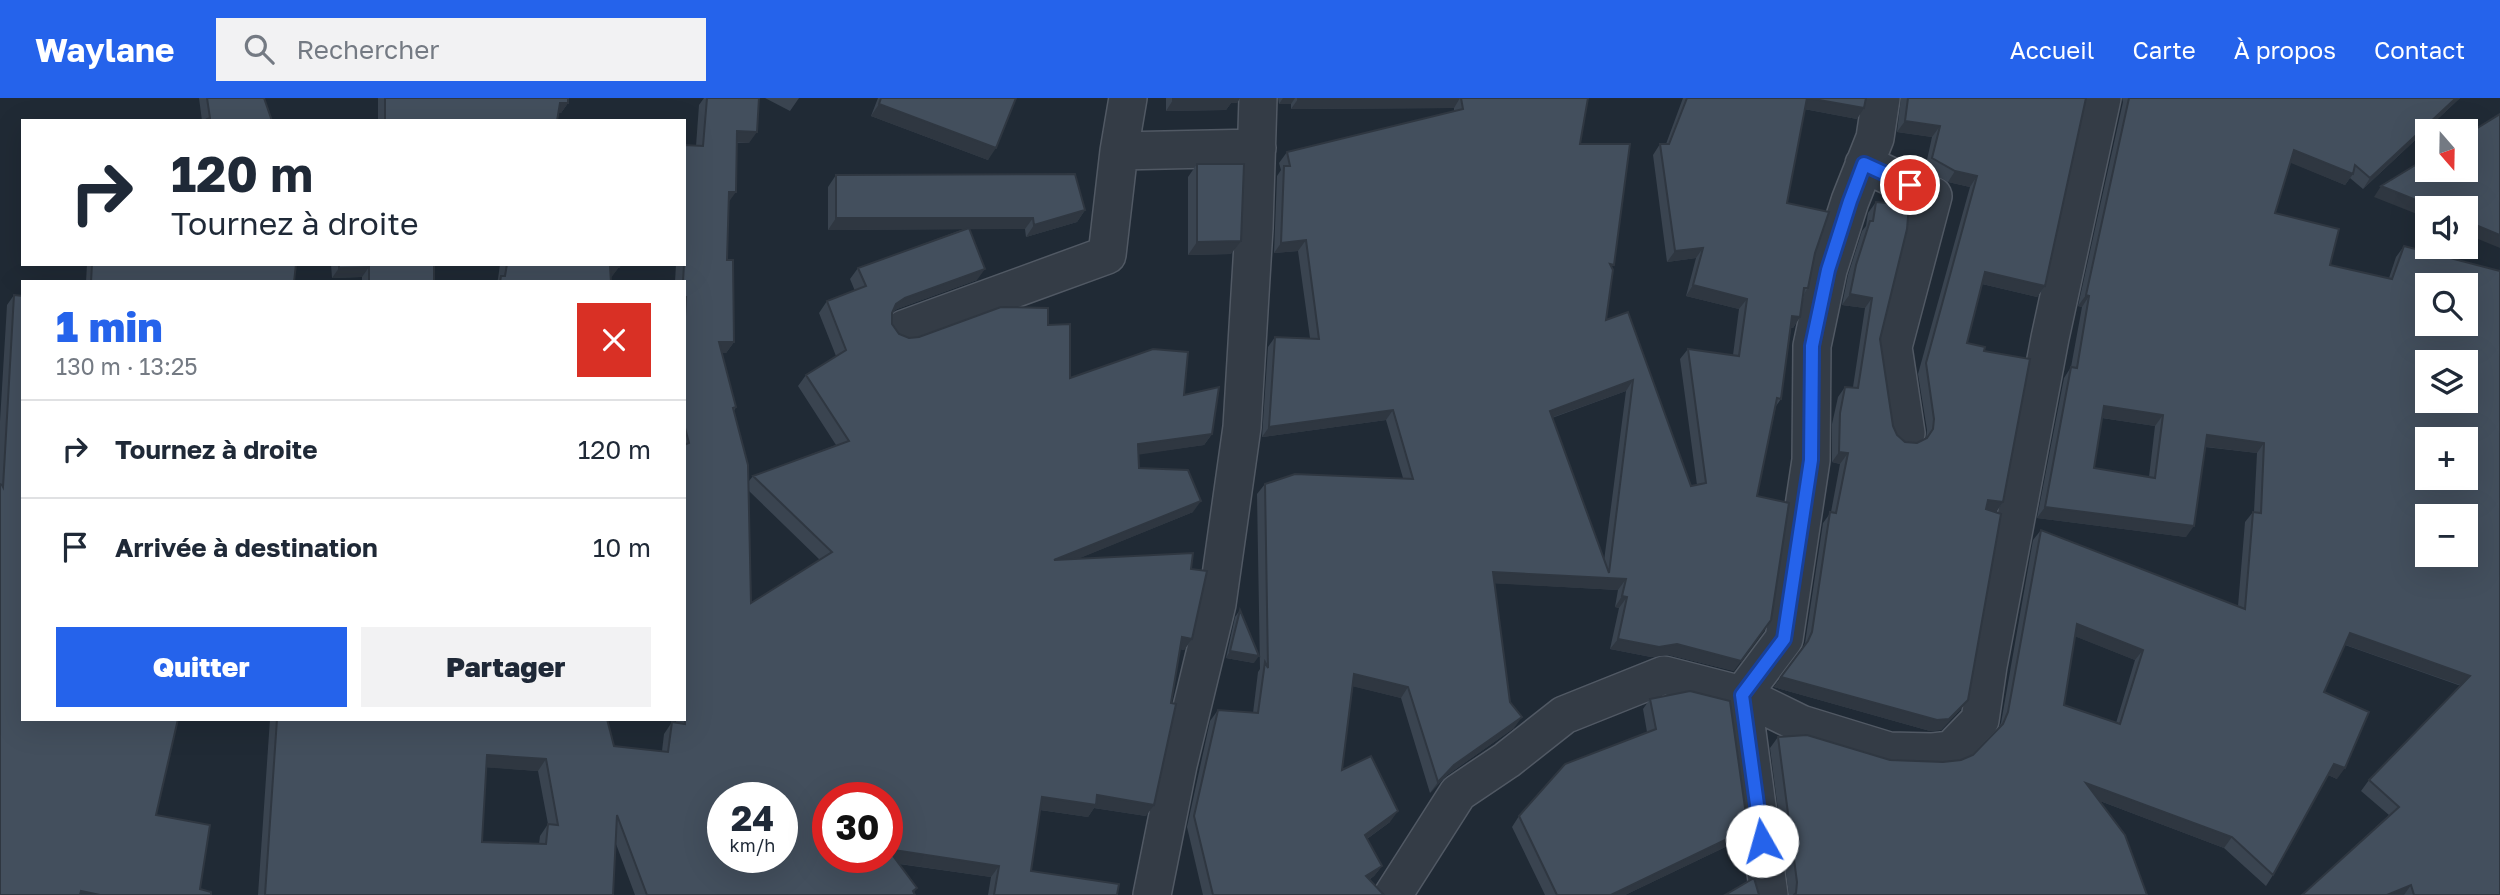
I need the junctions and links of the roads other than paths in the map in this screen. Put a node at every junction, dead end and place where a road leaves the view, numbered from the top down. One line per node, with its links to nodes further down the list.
1 (1128, 98): 6 (street)
2 (1258, 98): 5 (street)
3 (1881, 98): 7 (street)
4 (2102, 98): 10 (street)
5 (1256, 148): 6 (street); 11 (street)
6 (1119, 151): 8 (street)
7 (1864, 164): 9 (street); 10 (street)
8 (904, 329)
9 (1906, 433)
10 (1742, 695): 12 (street); 13 (street)
11 (1153, 895)
12 (1393, 895)
13 (1769, 895)

